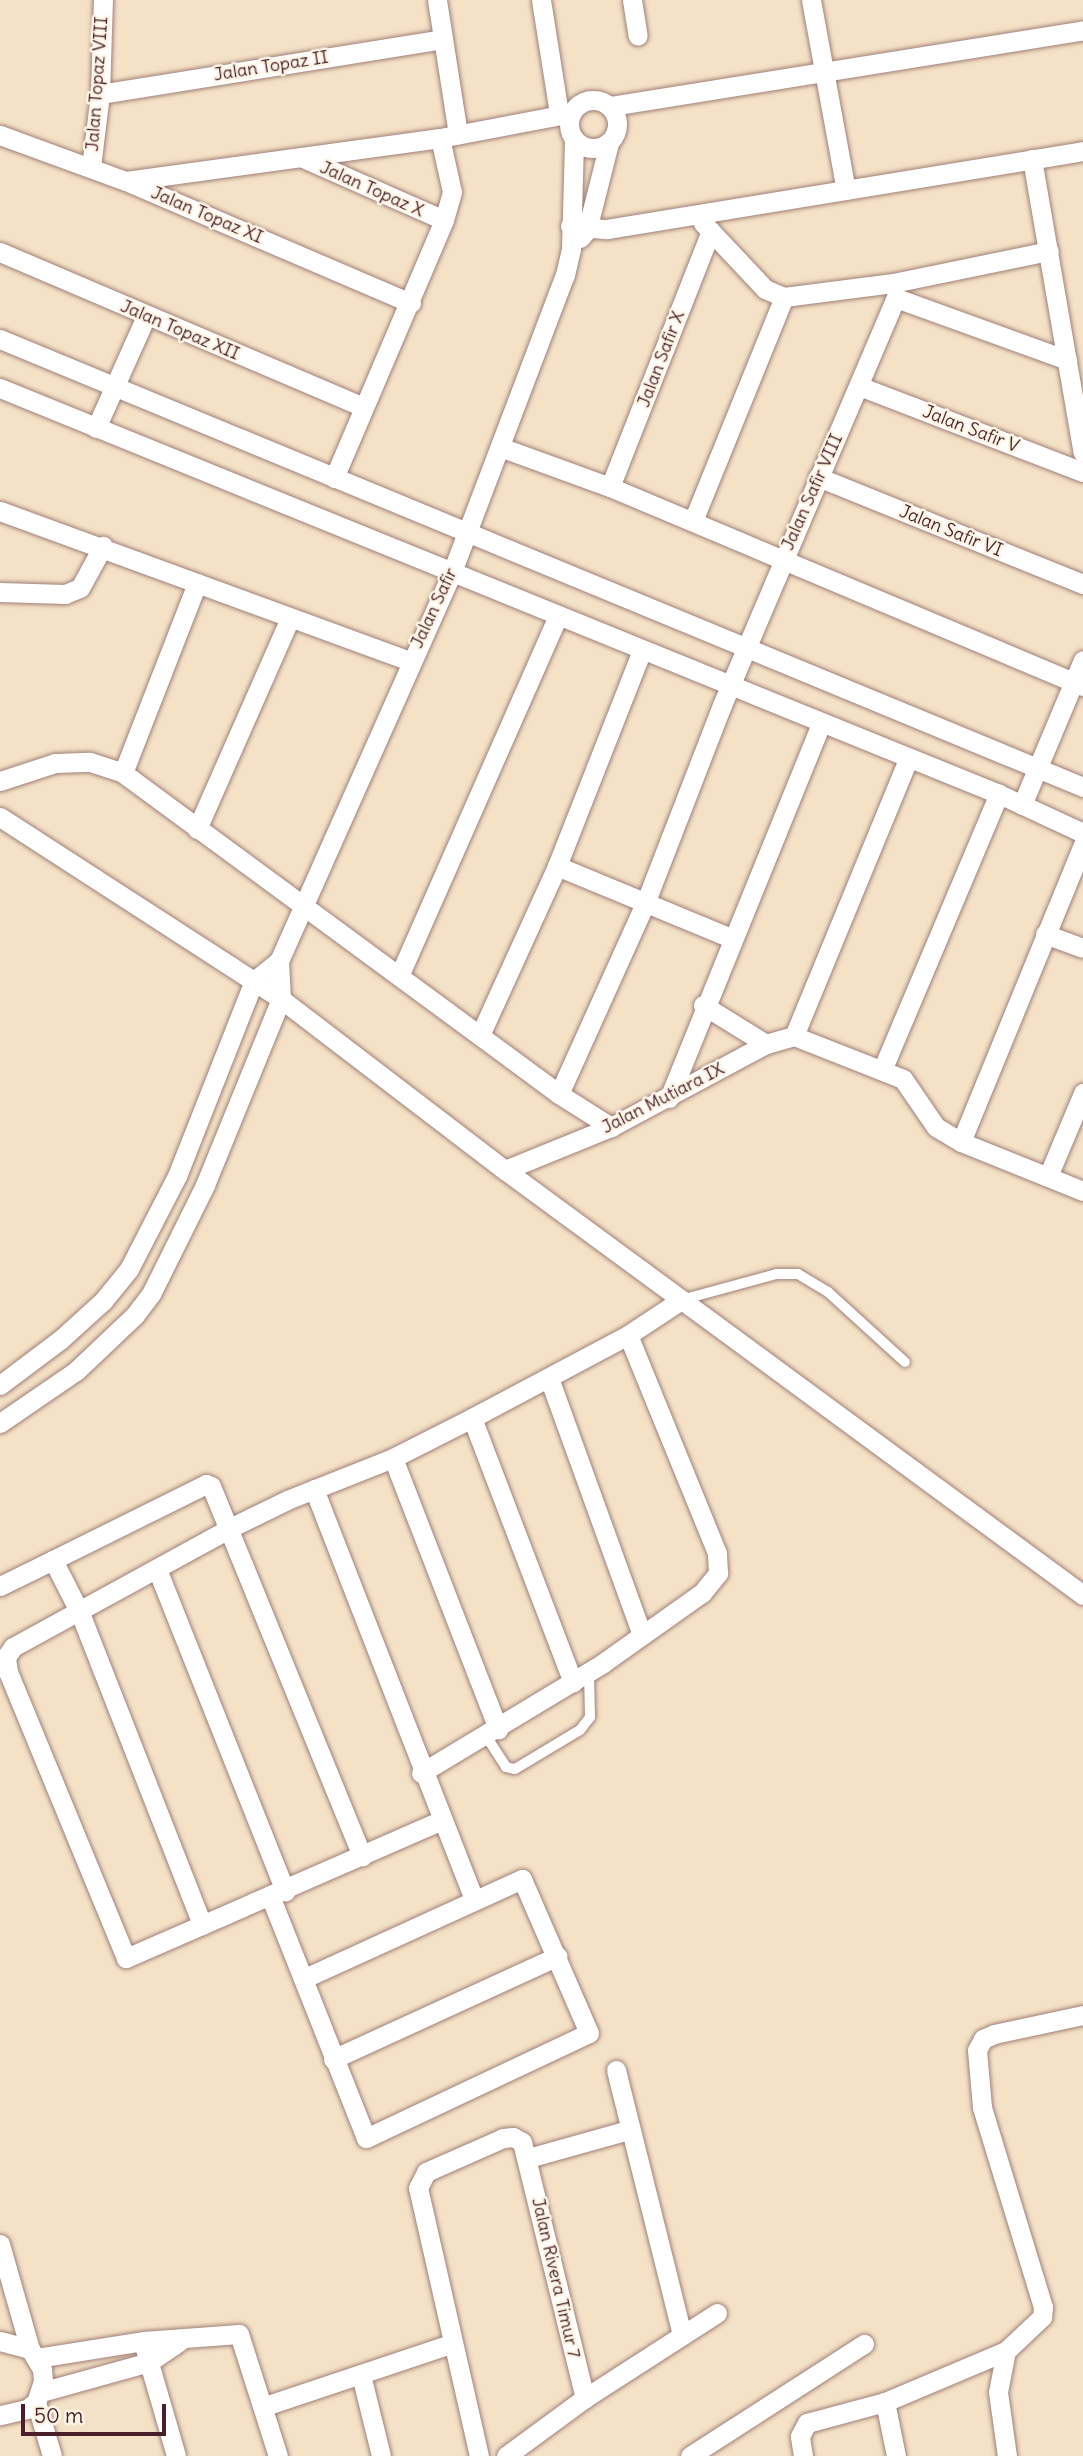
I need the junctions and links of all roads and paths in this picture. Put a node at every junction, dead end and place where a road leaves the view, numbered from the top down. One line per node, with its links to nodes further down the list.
1 (103, 0): 10 (street, Jalan Topaz VIII)
2 (437, 0): 8 (street)
3 (541, 0): 12 (street)
4 (632, 0): 7 (street)
5 (811, 0): 9 (street)
6 (1083, 30): 9 (street)
7 (638, 36)
8 (443, 39): 10 (street, Jalan Topaz II); 14 (street)
9 (825, 74): 11 (street); 22 (street)
10 (100, 94): 20 (street, Jalan Topaz VIII)
11 (611, 106): 12 (street); 16 (street)
12 (565, 113): 14 (street); 15 (street)
13 (0, 135): 20 (street, Jalan Topaz XI)
14 (449, 136): 18 (street); 24 (street)
15 (574, 139): 16 (street); 25 (street, Jalan Safir)
16 (609, 143): 25 (street, Jalan Safir)
17 (1083, 151): 19 (street)
18 (299, 157): 21 (street); 24 (street, Jalan Topaz X)
19 (1032, 159): 22 (street); 27 (street)
20 (91, 167): 21 (street, Jalan Topaz XI)
21 (126, 181): 31 (street, Jalan Topaz XI)
22 (846, 190): 23 (street)
23 (696, 215): 25 (street); 26 (street)
24 (444, 220): 31 (street)
25 (578, 228): 40 (street, Jalan Safir)
26 (711, 231): 30 (street); 45 (street, Jalan Safir X)
27 (1049, 251): 29 (street); 34 (street)
28 (0, 252): 32 (street, Jalan Topaz XII)
29 (895, 290): 30 (street); 34 (street); 36 (street, Jalan Safir VIII)
30 (784, 297): 47 (street)
31 (411, 303): 38 (street)
32 (146, 316): 35 (street); 38 (street, Jalan Topaz XII)
33 (0, 339): 35 (street)
34 (1067, 360): 41 (street)
35 (116, 384): 39 (street); 44 (street)
36 (859, 386): 42 (street, Jalan Safir V); 43 (street, Jalan Safir VIII)
37 (0, 388): 39 (street)
38 (361, 406): 44 (street)
39 (96, 428): 51 (street)
40 (500, 447): 45 (street); 48 (street, Jalan Safir)
41 (1083, 453)
42 (1083, 472)
43 (818, 477): 50 (street, Jalan Safir VIII); 53 (street, Jalan Safir VI)
44 (334, 478): 48 (street)
45 (610, 487): 47 (street)
46 (0, 511): 49 (street)
47 (694, 521): 50 (street)
48 (466, 530): 51 (street, Jalan Safir); 57 (street)
49 (103, 546): 52 (street); 54 (street)
50 (783, 558): 57 (street, Jalan Safir VIII); 61 (street)
51 (452, 572): 55 (street); 60 (street, Jalan Safir)
52 (197, 583): 56 (street); 66 (street)
53 (1083, 584)
54 (0, 592)
55 (558, 615): 58 (street); 82 (street)
56 (289, 620): 60 (street); 72 (street)
57 (747, 647): 62 (street, Jalan Safir VIII); 65 (street)
58 (642, 650): 62 (street); 75 (street)
59 (1083, 660): 61 (street)
60 (409, 662): 77 (street, Jalan Safir)
61 (1079, 685): 65 (street)
62 (730, 688): 63 (street); 76 (street, Jalan Safir VIII)
63 (821, 723): 64 (street); 79 (street)
64 (908, 759): 69 (street); 87 (street)
65 (1038, 768): 68 (street); 70 (street)
66 (123, 773): 67 (street); 72 (street)
67 (0, 781)
68 (1083, 787)
69 (999, 794): 70 (street); 89 (street)
70 (1022, 806): 73 (street)
71 (0, 817): 83 (street)
72 (197, 829): 77 (street)
73 (1083, 833)
74 (1083, 844): 78 (street)
75 (557, 866): 76 (street); 86 (street)
76 (646, 901): 79 (street); 91 (street, Jalan Safir VIII)
77 (302, 905): 81 (street, Jalan Safir); 82 (street)
78 (1045, 934): 80 (street); 94 (street)
79 (732, 938): 85 (street)
80 (1083, 948)
81 (279, 961): 83 (street); 84 (street)
82 (400, 974): 86 (street)
83 (254, 981): 84 (street); 102 (street)
84 (281, 999): 95 (street); 104 (street)
85 (703, 1005): 88 (street); 92 (street)
86 (481, 1033): 91 (street)
87 (794, 1036): 88 (street, Jalan Mutiara IX); 89 (street)
88 (766, 1044): 92 (street, Jalan Mutiara IX)
89 (883, 1068): 94 (street)
90 (1083, 1093): 96 (street)
91 (559, 1094): 93 (street)
92 (669, 1098): 93 (street, Jalan Mutiara IX)
93 (611, 1126): 95 (street, Jalan Mutiara IX)
94 (961, 1142): 96 (street)
95 (505, 1170): 98 (street)
96 (1049, 1174): 97 (street)
97 (1083, 1191)
98 (681, 1300): 99 (street); 100 (lane); 111 (street)
99 (628, 1335): 101 (street); 113 (street)
100 (905, 1362)
101 (549, 1378): 103 (street); 113 (street)
102 (0, 1385)
103 (472, 1418): 105 (street); 114 (street)
104 (0, 1423)
105 (393, 1458): 106 (street); 115 (street)
106 (314, 1489): 107 (street); 116 (street)
107 (232, 1527): 108 (street); 109 (street); 118 (street)
108 (53, 1559): 110 (street); 112 (street)
109 (157, 1569): 112 (street); 119 (street)
110 (0, 1586)
111 (1083, 1595)
112 (80, 1613): 121 (street); 121 (street)
113 (642, 1635): 114 (street)
114 (581, 1677): 115 (street); 115 (lane)
115 (492, 1733): 116 (street)
116 (421, 1773): 117 (street)
117 (442, 1820): 118 (street); 120 (street)
118 (362, 1856): 119 (street)
119 (278, 1894): 121 (street); 123 (street)
120 (474, 1900): 122 (street); 123 (street)
121 (202, 1925)
122 (558, 1956): 125 (street); 125 (street)
123 (304, 1978): 125 (street)
124 (1083, 2015): 137 (street)
125 (333, 2059)
126 (616, 2070): 127 (street)
127 (628, 2130): 128 (street); 131 (street)
128 (528, 2158): 135 (street); 142 (street, Jalan Rivera Timur 7)
129 (0, 2244): 138 (street)
130 (717, 2313): 131 (street)
131 (682, 2334): 142 (street)
132 (0, 2341): 138 (street)
133 (143, 2341): 134 (street); 138 (street); 139 (street)
134 (179, 2342): 139 (street); 144 (street)
135 (453, 2343): 140 (street); 150 (street)
136 (864, 2344): 152 (street)
137 (1006, 2351): 143 (street); 155 (street)
138 (34, 2354): 141 (street)
139 (149, 2362): 141 (street); 147 (street)
140 (361, 2375): 144 (street); 149 (street)
141 (38, 2397): 145 (street); 146 (street)
142 (585, 2398): 151 (street)
143 (885, 2402): 153 (street); 154 (street)
144 (265, 2406): 148 (street)
145 (0, 2415)
146 (52, 2456)
147 (176, 2456)
148 (278, 2456)
149 (381, 2456)
150 (479, 2456)
151 (506, 2456)
152 (690, 2456)
153 (803, 2456)
154 (896, 2456)
155 (1007, 2456)

